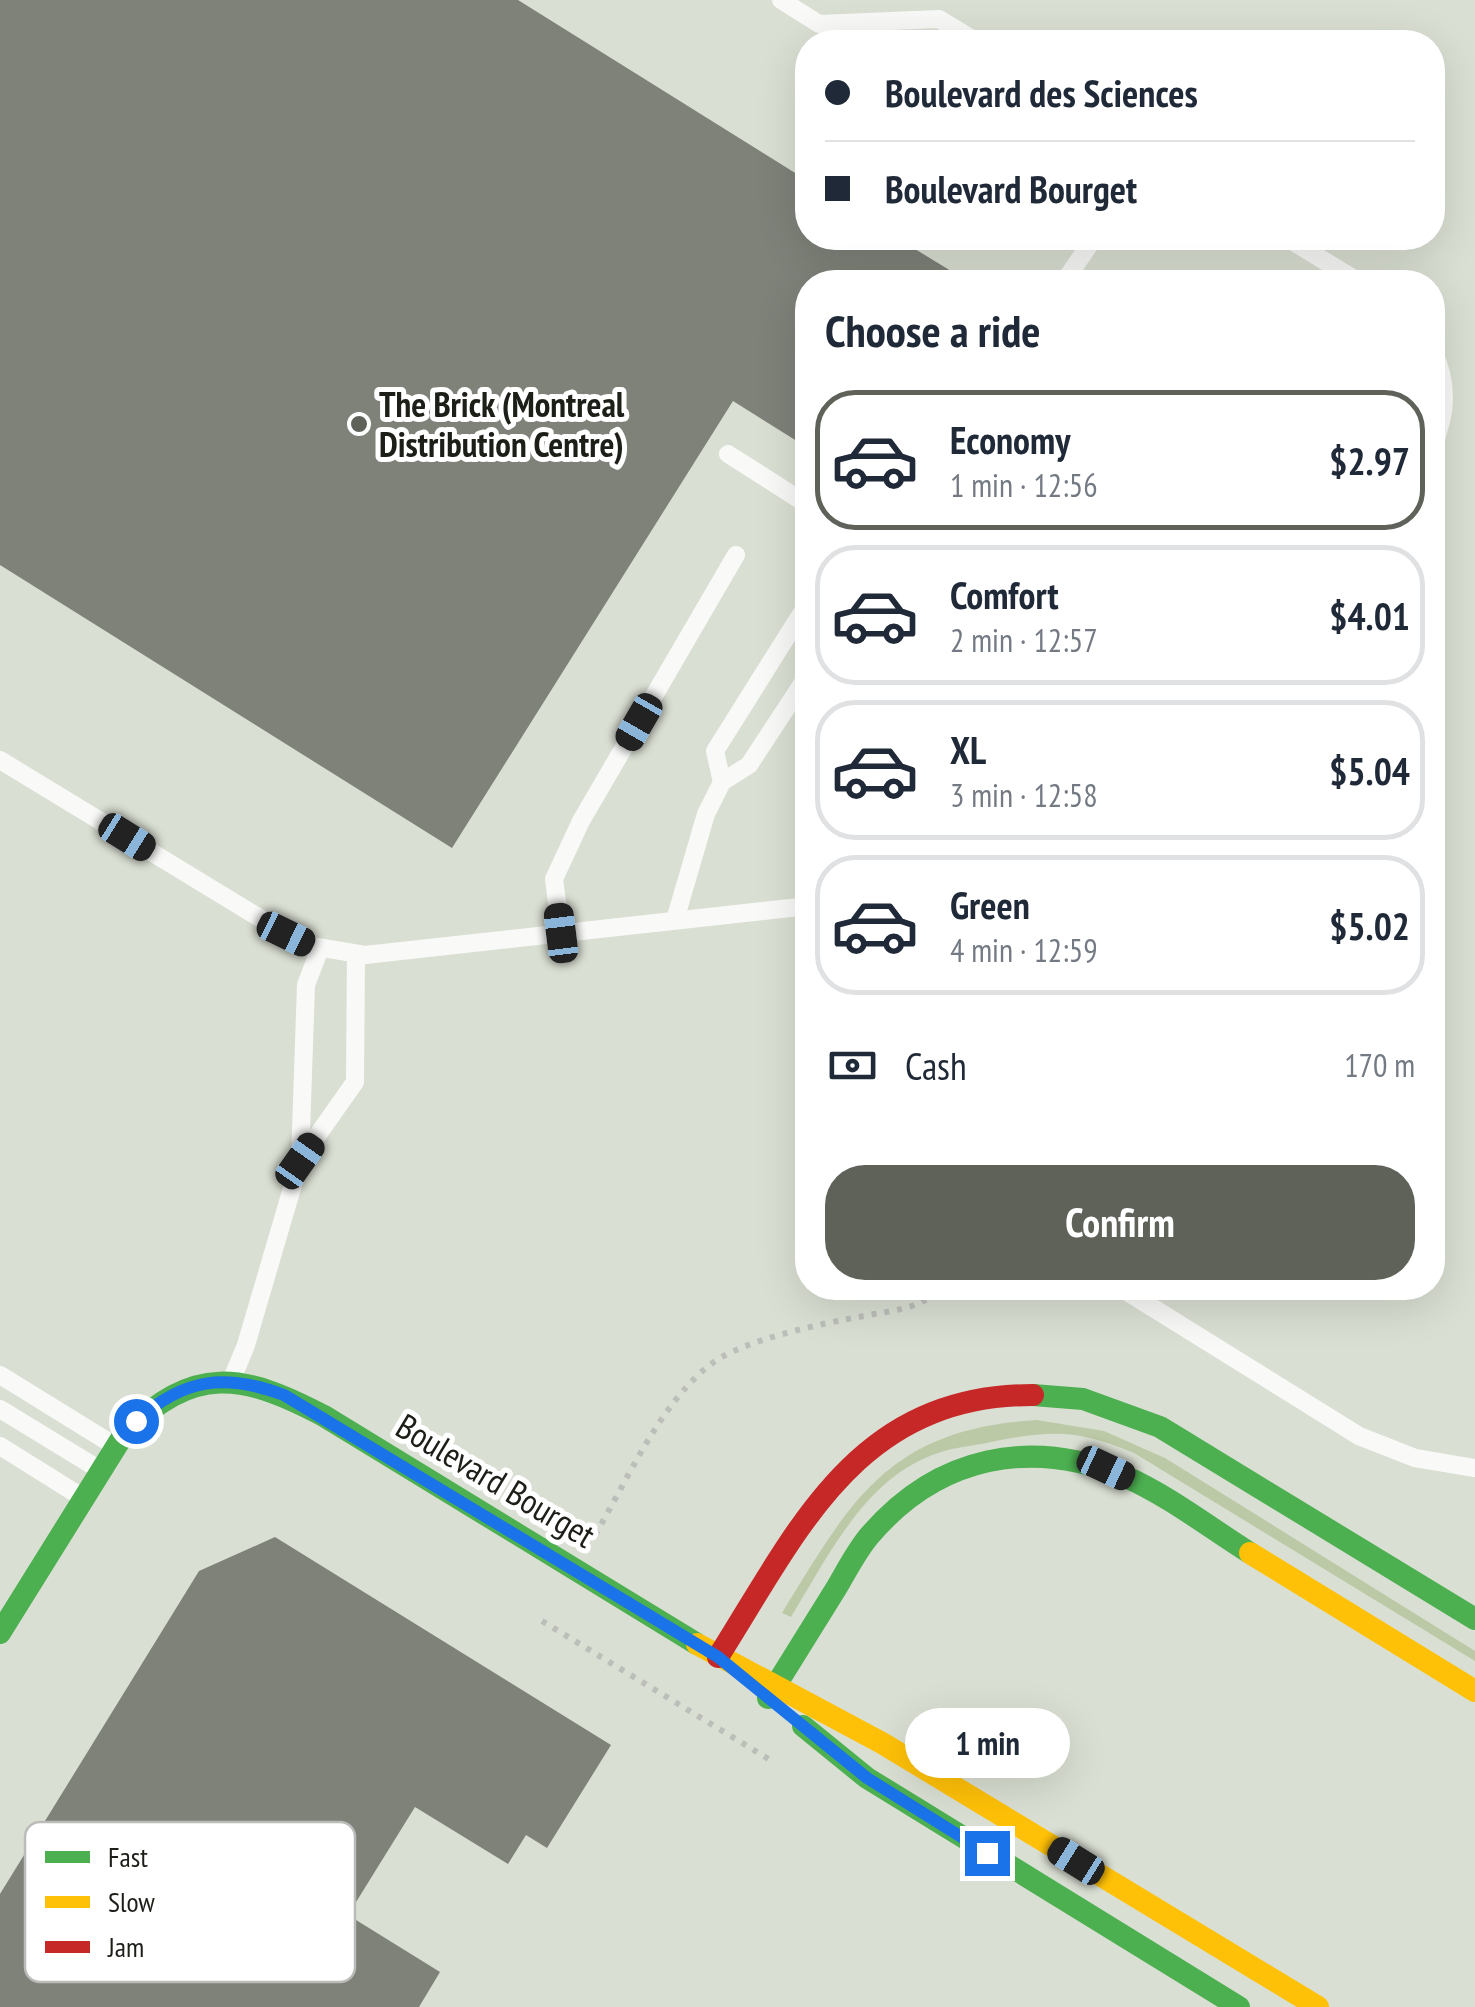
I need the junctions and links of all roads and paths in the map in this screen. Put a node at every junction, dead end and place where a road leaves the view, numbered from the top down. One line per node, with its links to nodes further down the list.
1 (781, 0): 2 (lane)
2 (958, 30)
3 (1307, 250): 4 (lane)
4 (1339, 270)
5 (728, 454): 6 (lane)
6 (795, 498)
7 (736, 555): 14 (lane)
8 (795, 623): 11 (lane)
9 (795, 695): 11 (lane)
10 (0, 760): 15 (lane)
11 (722, 782): 13 (lane)
12 (795, 907): 13 (lane)
13 (675, 920): 14 (lane)
14 (561, 933): 16 (lane)
15 (320, 948): 16 (lane); 17 (lane)
16 (356, 954): 17 (lane)
17 (300, 1161): 21 (lane)
18 (929, 1300): 28 (path)
19 (1140, 1300): 25 (lane)
20 (0, 1375): 24 (lane)
21 (231, 1380): 24 (street); 28 (street, Boulevard Bourget)
22 (0, 1409): 26 (lane)
23 (0, 1446): 27 (lane)
24 (116, 1447): 26 (street)
25 (1475, 1468)
26 (100, 1470): 27 (street)
27 (83, 1498): 30 (street)
28 (574, 1569): 31 (street, Boulevard Bourget)
29 (1475, 1619): 31 (street)
30 (0, 1633)
31 (718, 1657): 32 (street, Boulevard Bourget)
32 (772, 1692): 33 (street); 34 (street, Boulevard Bourget); 35 (street, Boulevard Bourget)
33 (1475, 1692)
34 (1238, 2007)
35 (1318, 2007)

